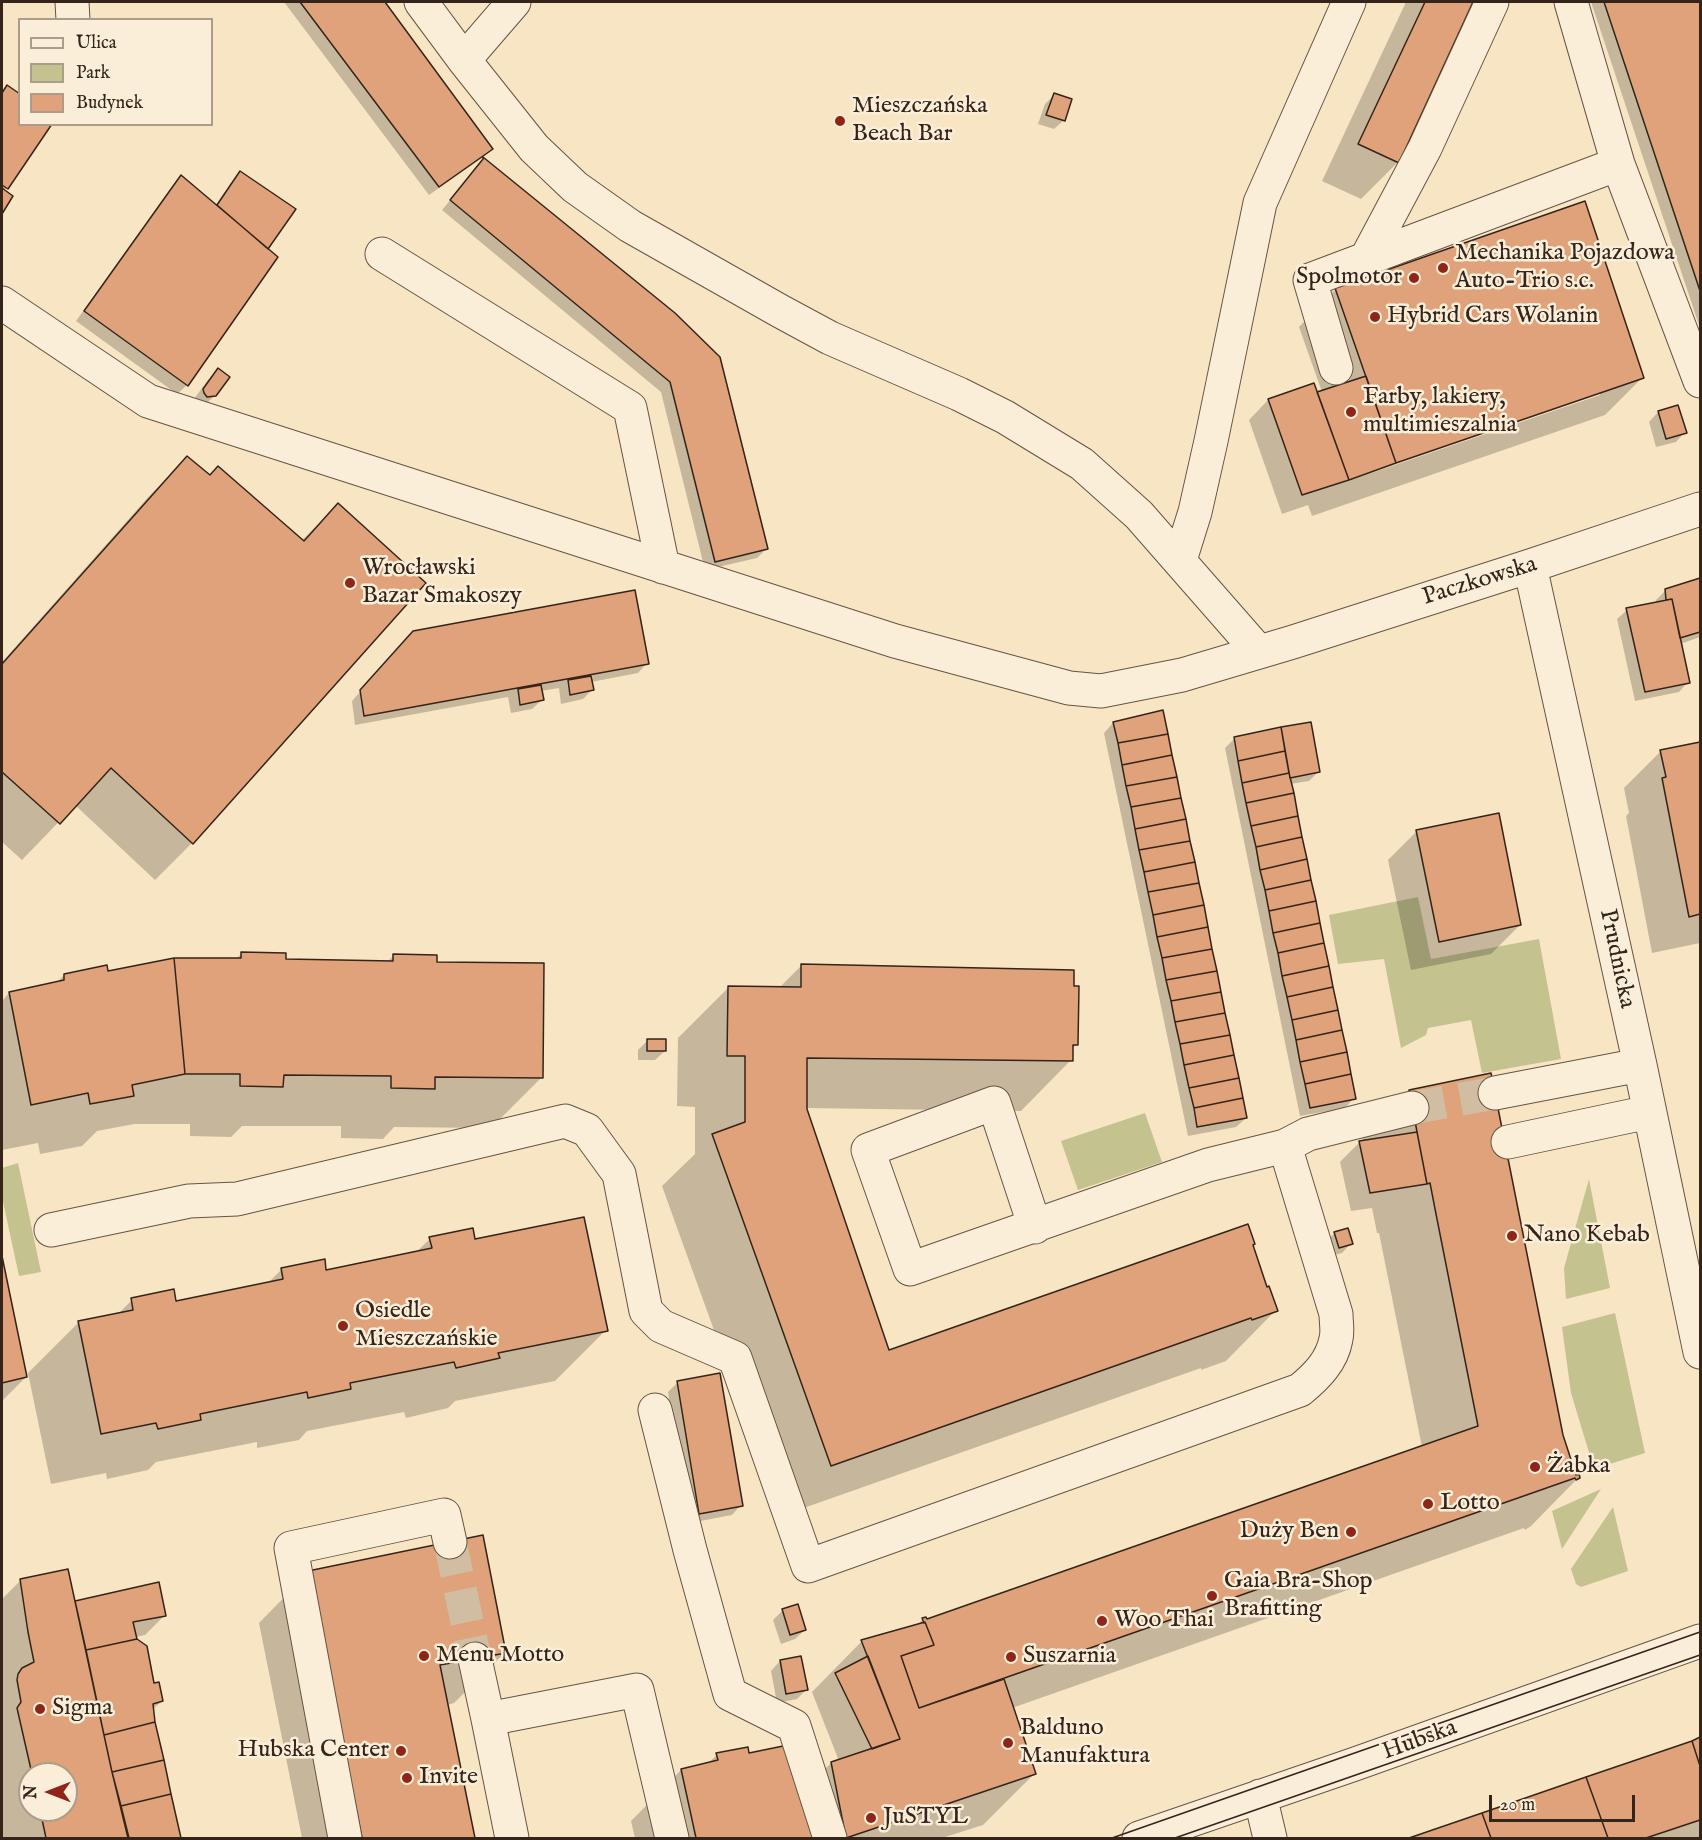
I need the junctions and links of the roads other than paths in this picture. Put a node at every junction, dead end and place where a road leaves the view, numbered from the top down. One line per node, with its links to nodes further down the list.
1 (72, 2): 7 (street)
2 (421, 2): 8 (street)
3 (514, 2): 8 (street)
4 (1349, 2): 16 (street)
5 (1492, 2): 11 (street)
6 (1571, 2): 9 (street)
7 (73, 18)
8 (464, 60): 16 (street)
9 (1618, 164): 11 (street); 14 (street)
10 (382, 254): 18 (street)
11 (1366, 259): 13 (street)
12 (2, 303): 18 (street, Paczkowska)
13 (1336, 368)
14 (1701, 381)
15 (1701, 509): 17 (street, Paczkowska)
16 (1180, 560): 19 (street)
17 (1530, 566): 19 (street, Paczkowska); 20 (street, Prudnicka)
18 (663, 567): 19 (street, Paczkowska)
19 (1259, 652)
20 (1640, 1065): 21 (street); 23 (street, Prudnicka)
21 (1495, 1093)
22 (1412, 1108): 25 (street)
23 (1649, 1112): 24 (street); 28 (street, Prudnicka)
24 (1508, 1142)
25 (1285, 1146): 26 (street); 27 (street)
26 (1035, 1227): 26 (street)
27 (51, 1230)
28 (1701, 1352)
29 (655, 1410): 38 (street)
30 (450, 1542): 35 (street)
31 (1701, 1641): 34 (street, Hubska)
32 (476, 1659): 33 (street)
33 (488, 1719): 36 (street); 37 (street)
34 (1260, 1796): 39 (street, Hubska); 40 (street)
35 (345, 1839)
36 (512, 1839)
37 (672, 1839)
38 (830, 1839)
39 (1139, 1839)
40 (1270, 1839)

